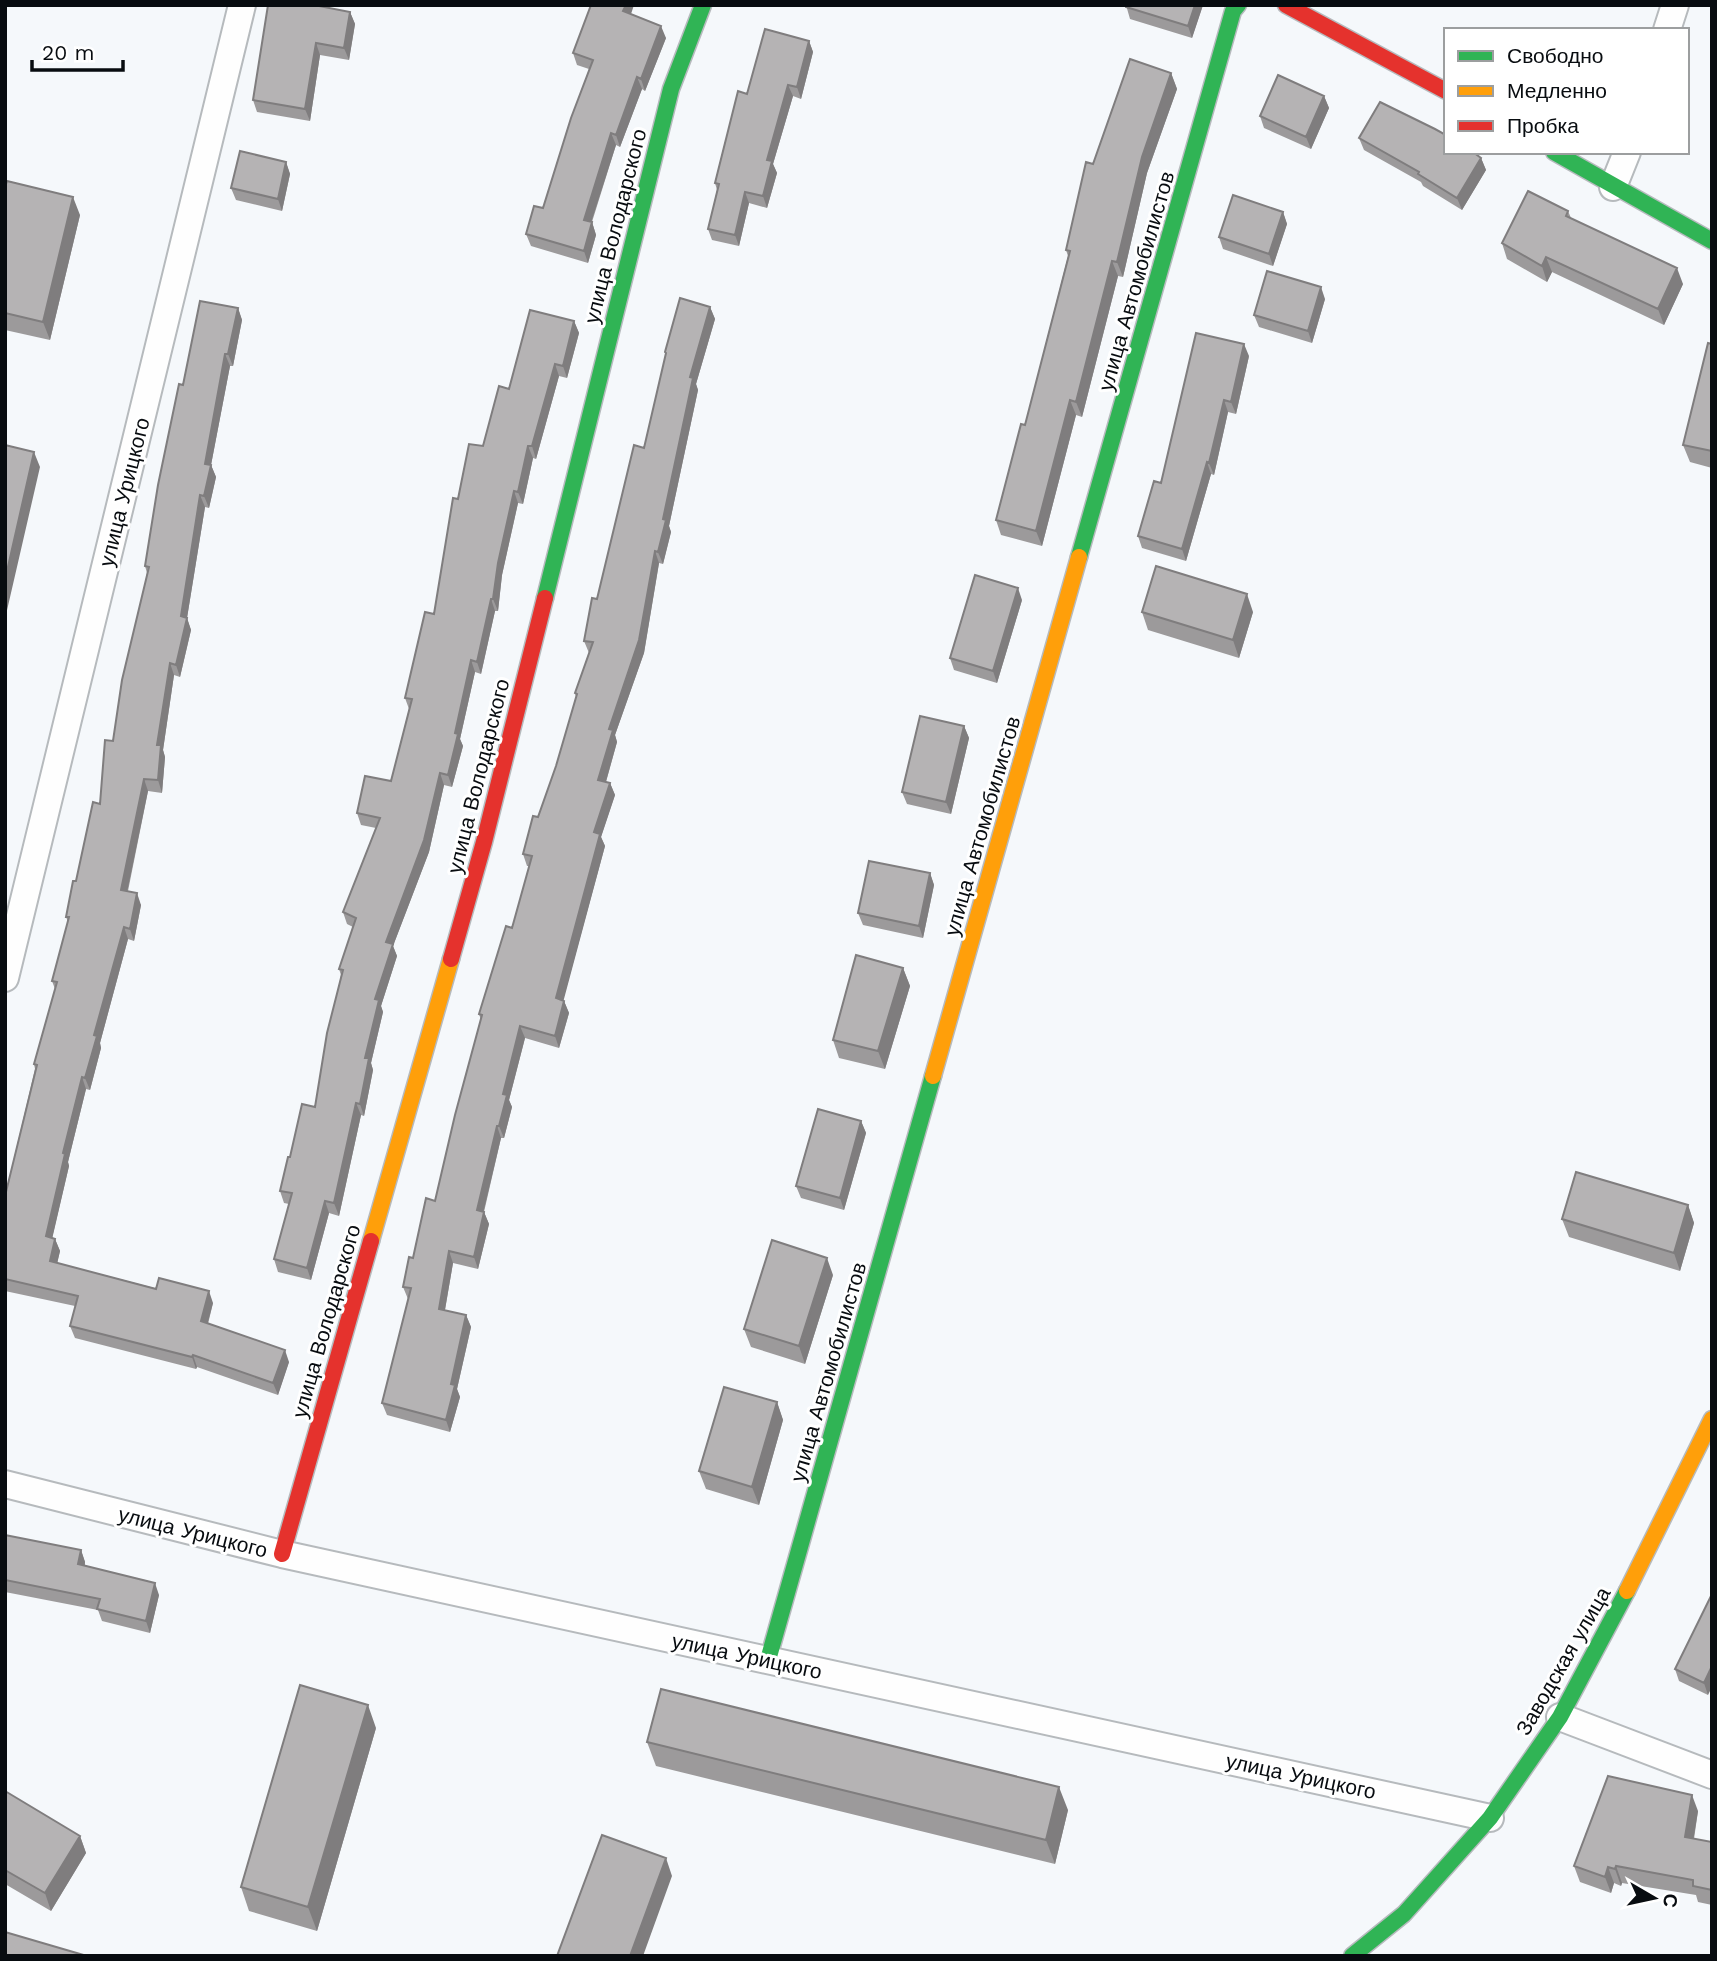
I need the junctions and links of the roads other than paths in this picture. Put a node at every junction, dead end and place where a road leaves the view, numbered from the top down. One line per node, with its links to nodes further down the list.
1 (242, 5): 12 (street, улица Урицкого)
2 (704, 5): 15 (street, улица Володарского)
3 (1238, 5): 16 (street, улица Автомобилистов)
4 (1286, 5): 7 (street)
5 (1675, 5): 6 (street)
6 (1668, 28)
7 (1444, 90)
8 (1557, 154): 10 (street)
9 (1626, 154): 10 (street)
10 (1613, 187): 11 (street)
11 (1712, 241)
12 (5, 978)
13 (1712, 1419): 17 (street, Заводская улица)
14 (5, 1484): 15 (street, улица Урицкого)
15 (282, 1554): 16 (street, улица Урицкого)
16 (768, 1660): 19 (street, улица Урицкого)
17 (1559, 1717): 18 (street); 19 (street, Заводская улица)
18 (1712, 1775)
19 (1490, 1818): 20 (street, Заводская улица)
20 (1352, 1956)

